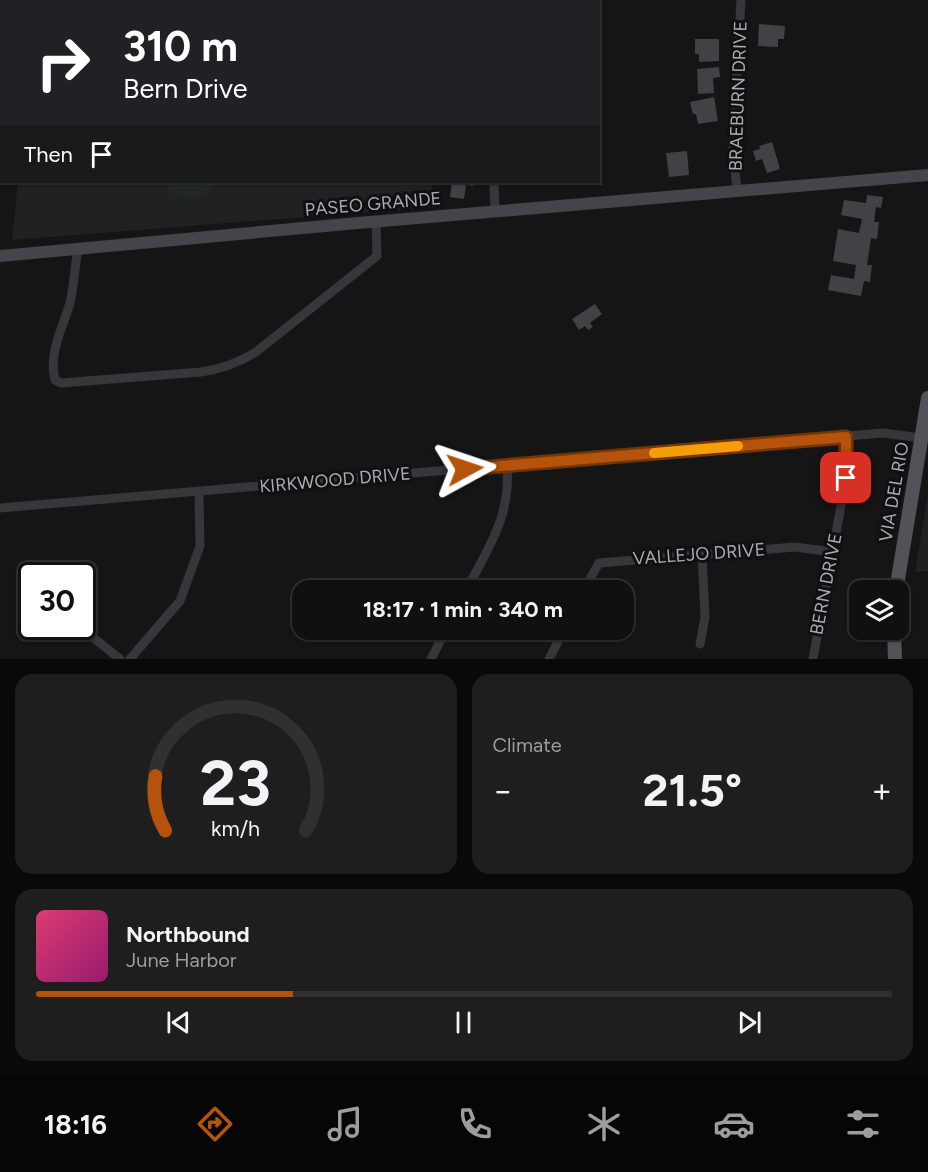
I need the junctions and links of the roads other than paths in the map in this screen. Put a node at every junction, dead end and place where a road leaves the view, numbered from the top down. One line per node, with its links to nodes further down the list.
1 (741, 0): 4 (street, BRAEBURN DRIVE)
2 (928, 175): 4 (main road, PASEO GRANDE)
3 (494, 183): 5 (street)
4 (737, 191): 5 (main road, PASEO GRANDE)
5 (495, 212): 6 (main road, PASEO GRANDE)
6 (376, 221): 7 (main road, PASEO GRANDE); 7 (street)
7 (78, 248): 8 (main road, PASEO GRANDE)
8 (0, 256)
9 (928, 398): 11 (main road, VIA DEL RIO)
10 (846, 437): 11 (street, KIRKWOOD DRIVE); 12 (street, KIRKWOOD DRIVE); 15 (street, BERN DRIVE)
11 (921, 438): 19 (main road, VIA DEL RIO)
12 (507, 465): 13 (street, KIRKWOOD DRIVE); 17 (street)
13 (199, 493): 14 (street, KIRKWOOD DRIVE); 26 (street)
14 (0, 508)
15 (832, 552): 16 (street, VALLEJO DRIVE); 29 (street, BERN DRIVE)
16 (702, 553): 18 (street, VALLEJO DRIVE); 24 (street)
17 (472, 580)
18 (589, 580)
19 (898, 580)
20 (96, 640): 25 (street)
21 (441, 640): 27 (street)
22 (559, 640): 28 (street)
23 (894, 640): 30 (main road)
24 (700, 644)
25 (120, 659)
26 (130, 659)
27 (431, 659)
28 (549, 659)
29 (813, 659)
30 (895, 659)

